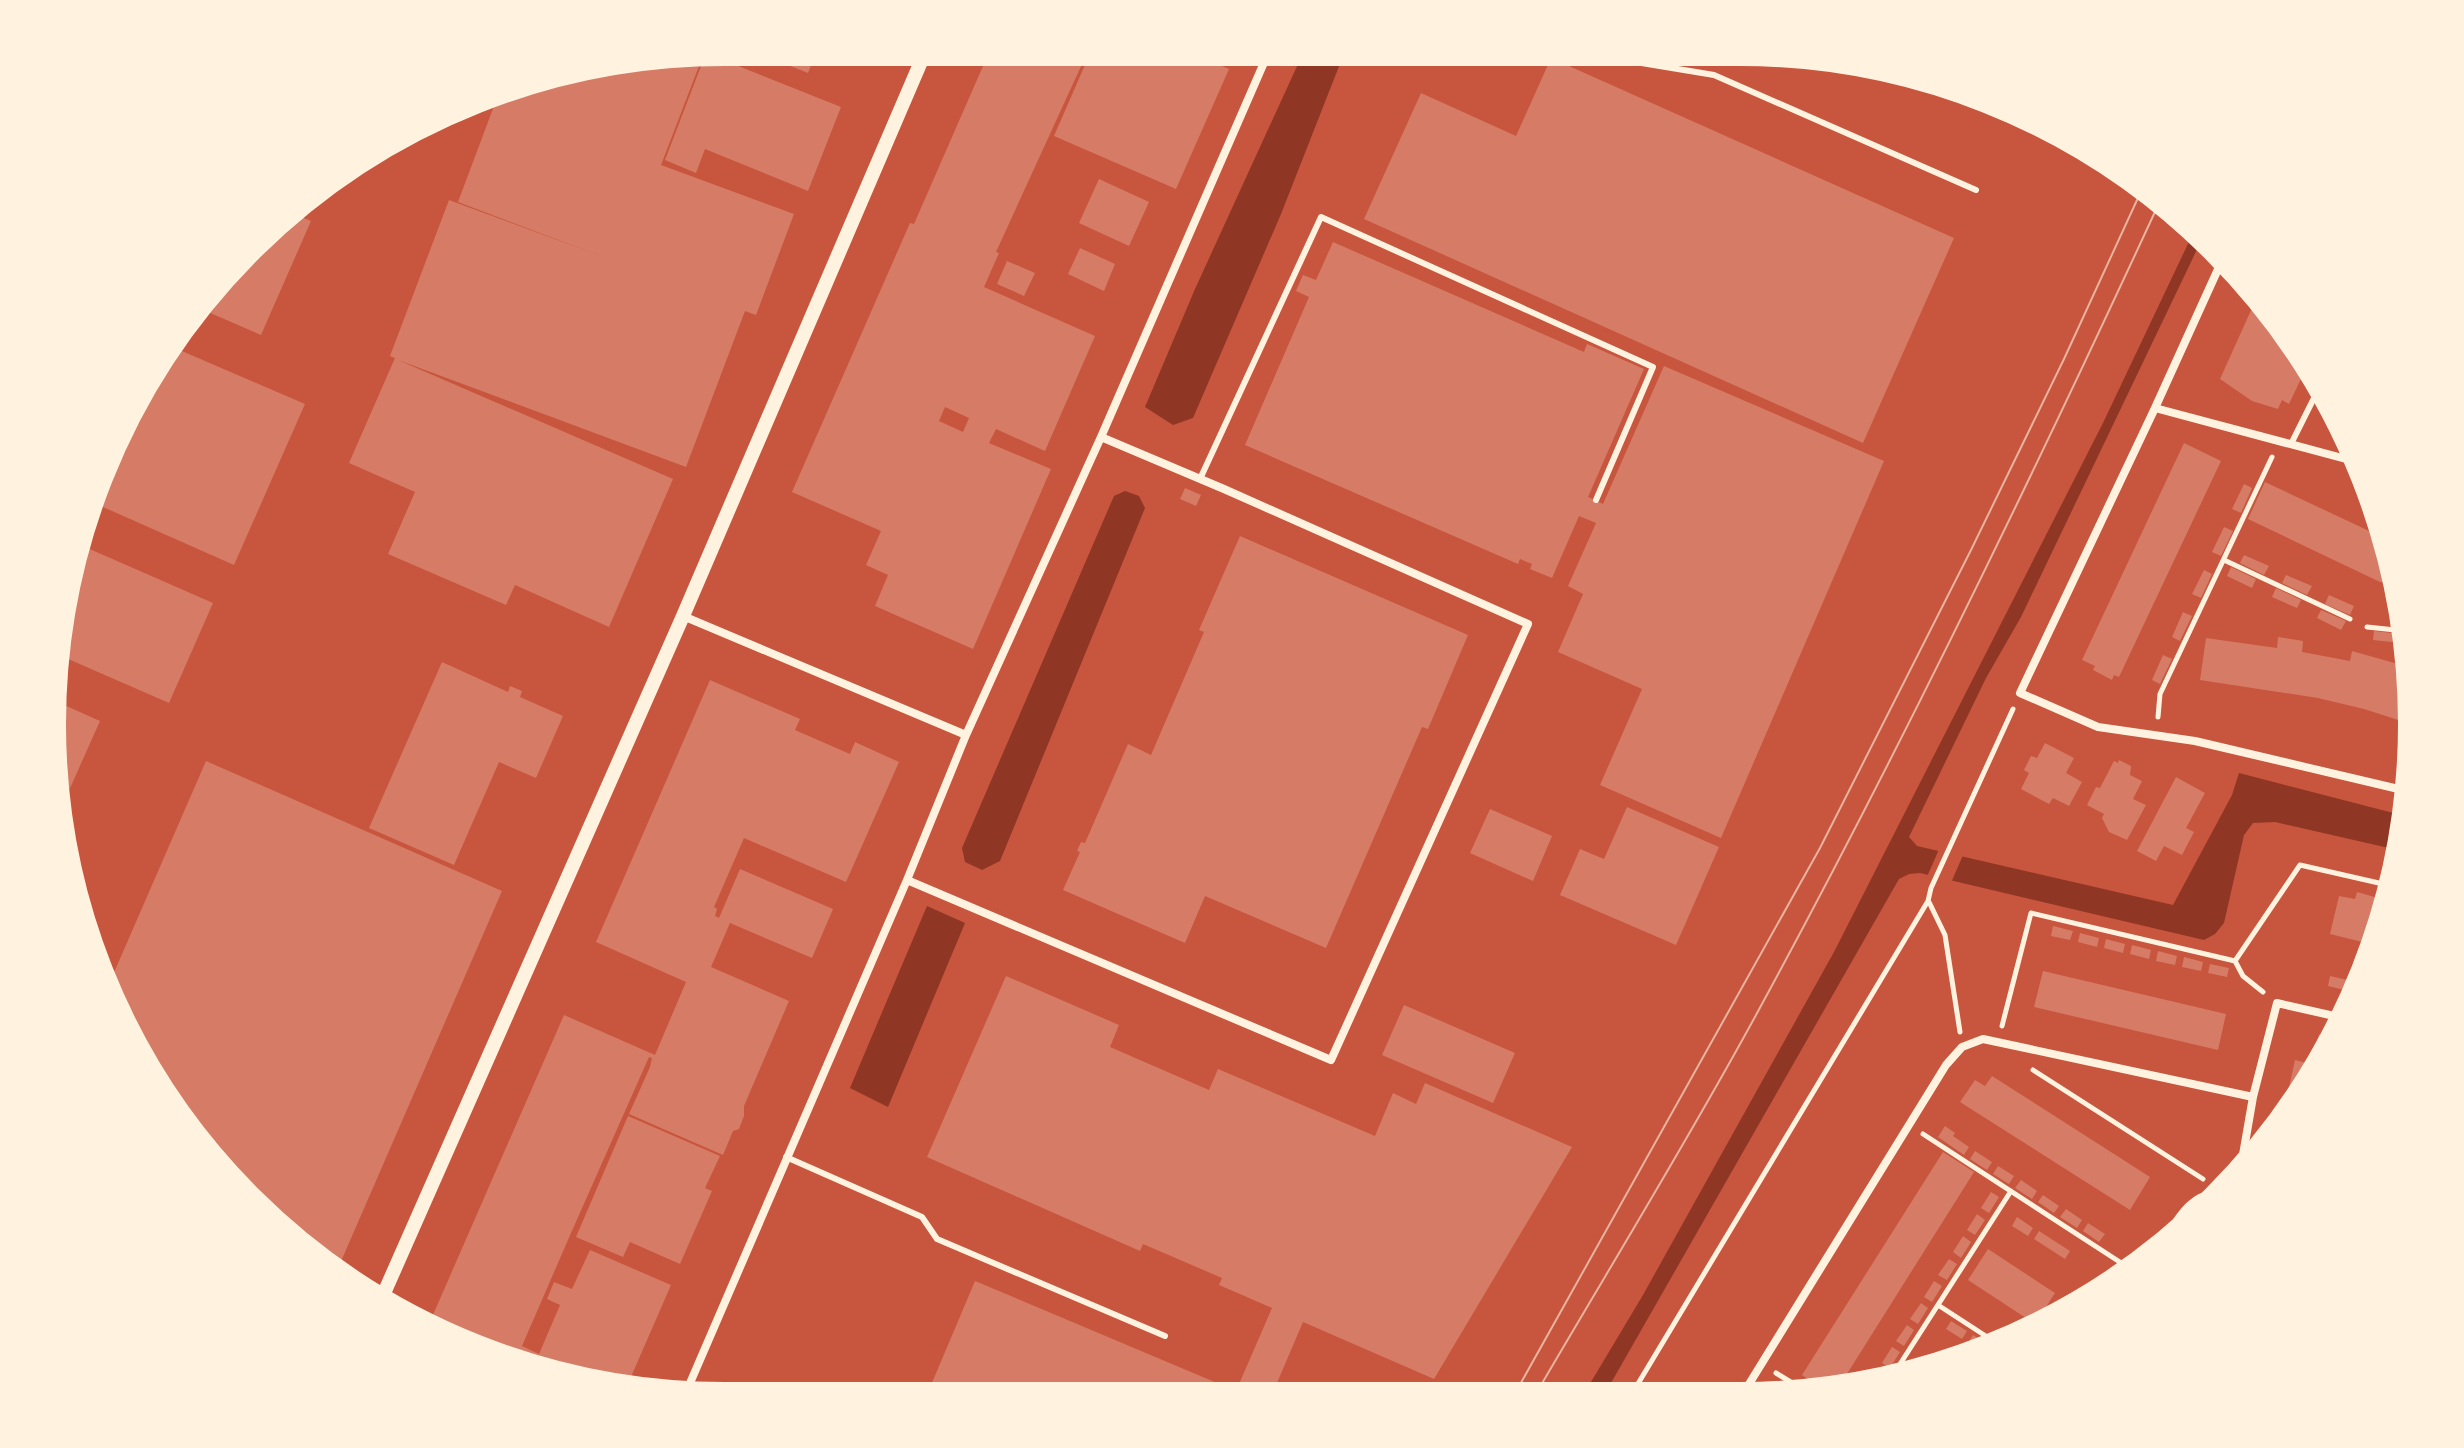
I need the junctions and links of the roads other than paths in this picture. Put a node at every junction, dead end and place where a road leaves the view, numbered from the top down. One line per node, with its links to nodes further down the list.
1 (920, 64): 13 (street)
2 (1263, 64): 8 (street)
3 (1648, 64): 4 (lane)
4 (1976, 190)
5 (2218, 269): 7 (street)
6 (2314, 398): 9 (lane)
7 (2155, 408): 9 (street); 15 (street)
8 (1101, 437): 11 (street); 14 (street)
9 (2291, 444): 10 (street)
10 (2344, 458)
11 (1200, 479): 12 (lane); 16 (street)
12 (1596, 500)
13 (683, 616): 14 (street); 23 (street)
14 (966, 735): 16 (street)
15 (2396, 789)
16 (907, 880): 20 (street)
17 (2332, 1016): 18 (street)
18 (2253, 1097): 19 (street); 26 (street)
19 (2244, 1150)
20 (786, 1157): 24 (lane); 25 (street)
21 (2196, 1201): 22 (street)
22 (2179, 1217)
23 (385, 1291)
24 (1165, 1336)
25 (690, 1383)
26 (1749, 1384)

